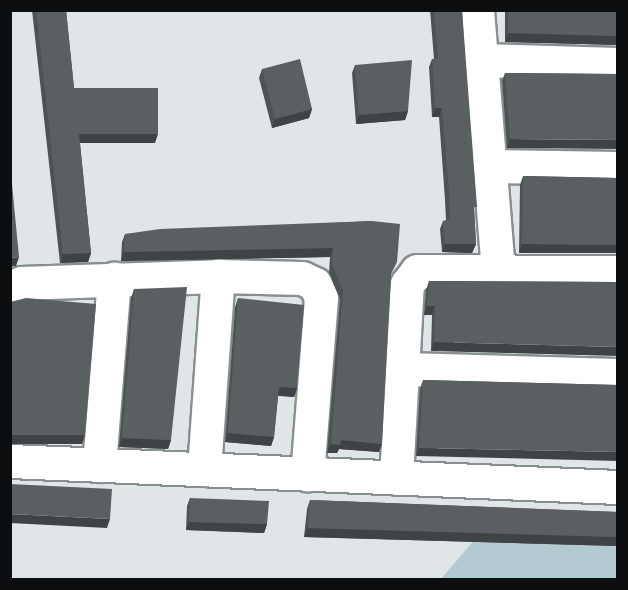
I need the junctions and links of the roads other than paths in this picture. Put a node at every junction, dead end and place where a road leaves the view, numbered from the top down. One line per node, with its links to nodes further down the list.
1 (477, 10): 2 (street)
2 (481, 60): 3 (street); 4 (street)
3 (618, 64)
4 (490, 166): 5 (street); 6 (street)
5 (618, 168)
6 (498, 269): 7 (street); 11 (street)
7 (618, 272)
8 (218, 276): 9 (street); 15 (street); 16 (street)
9 (114, 279): 10 (street); 14 (street)
10 (10, 293)
11 (404, 369): 12 (street); 17 (street)
12 (618, 375)
13 (10, 461): 14 (street)
14 (99, 465): 15 (street)
15 (204, 469): 16 (street)
16 (307, 474): 17 (street)
17 (396, 478): 18 (street)
18 (618, 488)

